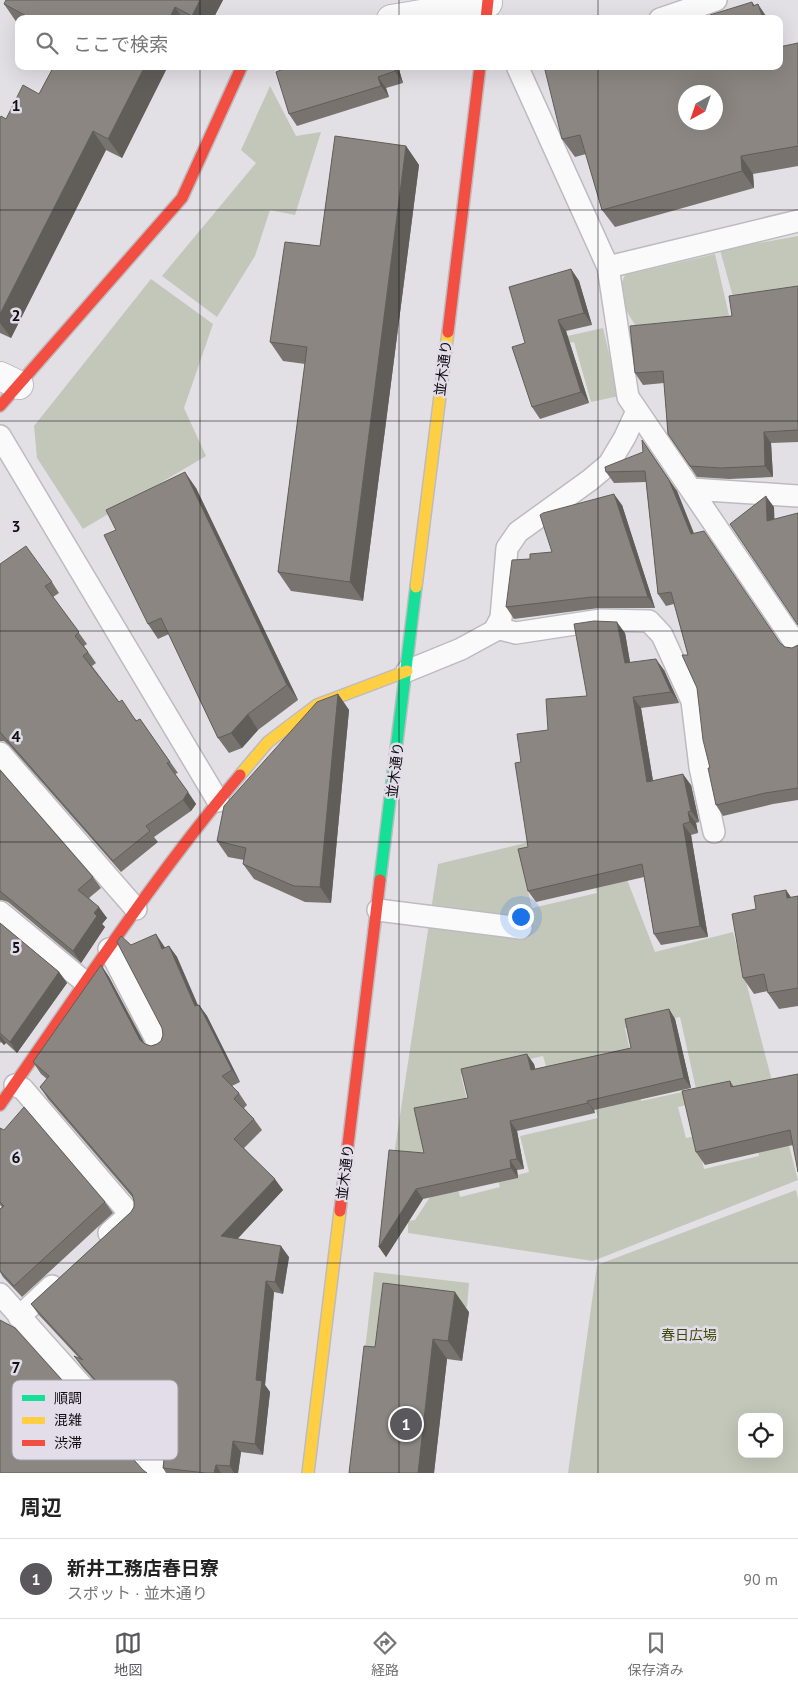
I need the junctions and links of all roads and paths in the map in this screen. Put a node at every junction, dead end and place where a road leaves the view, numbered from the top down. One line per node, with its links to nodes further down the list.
1 (716, 0): 4 (lane)
2 (489, 10): 3 (street)
3 (435, 15)
4 (672, 15)
5 (240, 70): 10 (street)
6 (480, 70): 18 (street, 並木通り)
7 (519, 70): 9 (lane)
8 (798, 221): 9 (lane)
9 (608, 267): 12 (lane)
10 (9, 380): 11 (street)
11 (0, 406)
12 (637, 411): 14 (lane); 16 (lane)
13 (0, 436): 20 (lane)
14 (691, 489): 15 (lane); 17 (lane)
15 (798, 496)
16 (496, 628): 18 (lane); 21 (lane)
17 (798, 647)
18 (407, 671): 20 (street); 23 (street, 並木通り)
19 (0, 753): 22 (lane)
20 (218, 801): 22 (street)
21 (714, 832)
22 (136, 909): 26 (street)
23 (378, 910): 25 (lane); 38 (street, 並木通り)
24 (0, 912): 27 (lane)
25 (521, 928)
26 (109, 949): 27 (street); 28 (lane)
27 (86, 983): 29 (street)
28 (160, 1045)
29 (15, 1085): 30 (street); 31 (lane)
30 (0, 1105)
31 (95, 1246)
32 (68, 1272): 34 (lane)
33 (0, 1294): 34 (lane)
34 (19, 1317): 35 (lane)
35 (76, 1380)
36 (148, 1460): 37 (lane)
37 (160, 1473)
38 (308, 1473)

